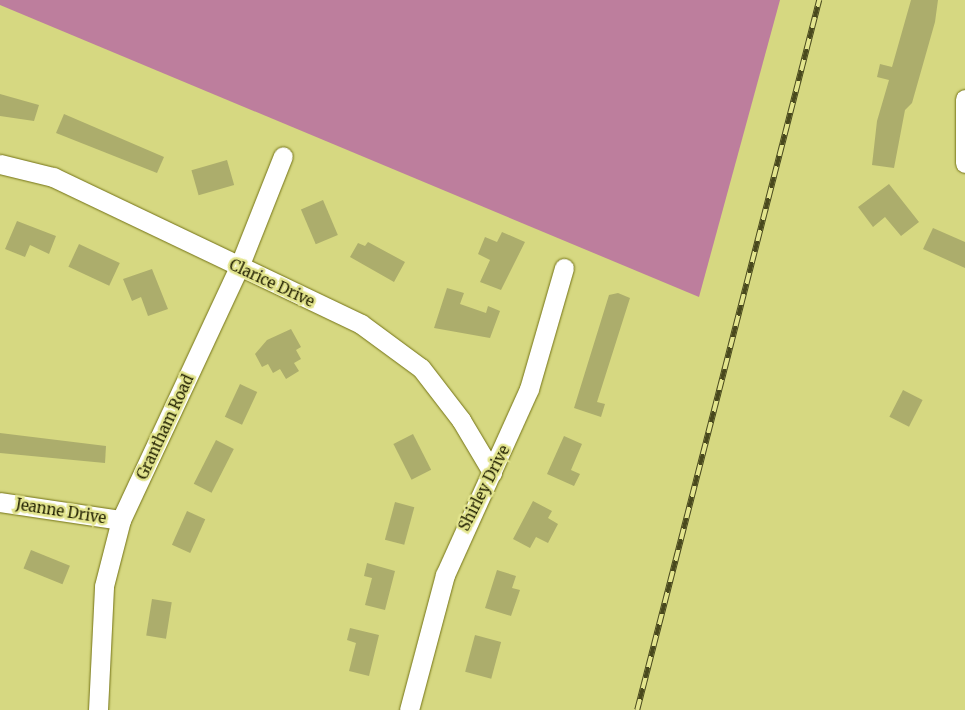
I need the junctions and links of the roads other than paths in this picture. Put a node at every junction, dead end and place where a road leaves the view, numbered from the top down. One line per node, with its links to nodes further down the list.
1 (965, 99): 3 (street)
2 (283, 156): 5 (street, Grantham Road)
3 (965, 163)
4 (0, 164): 5 (street, Clarice Drive)
5 (239, 267): 7 (street, Clarice Drive); 9 (street, Grantham Road)
6 (564, 268): 7 (street, Shirley Drive)
7 (492, 472): 11 (street, Shirley Drive)
8 (0, 502): 9 (street, Jeanne Drive)
9 (121, 520): 10 (street, Grantham Road)
10 (98, 710)
11 (409, 710)

